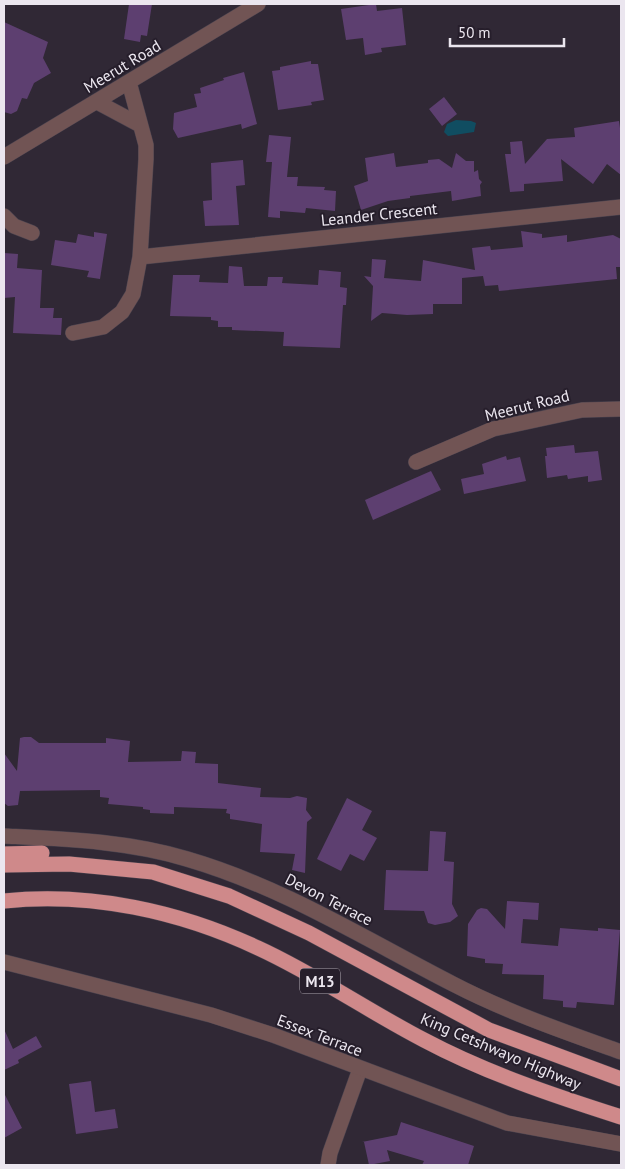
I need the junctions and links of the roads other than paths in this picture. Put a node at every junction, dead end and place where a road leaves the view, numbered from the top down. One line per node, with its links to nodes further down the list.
1 (258, 4): 2 (street, Meerut Road)
2 (129, 82): 3 (street, Meerut Road); 4 (street)
3 (97, 102): 4 (street); 5 (street, Meerut Road)
4 (140, 125): 9 (street)
5 (4, 157)
6 (621, 206): 9 (street, Leander Crescent)
7 (4, 216): 8 (street)
8 (32, 233)
9 (140, 257): 10 (street)
10 (73, 333)
11 (621, 409): 12 (street, Meerut Road)
12 (416, 462)
13 (4, 836): 19 (street, Devon Terrace)
14 (4, 854): 16 (highway)
15 (4, 865): 16 (highway, King Cetshwayo Highway / M13)
16 (138, 870): 21 (highway, King Cetshwayo Highway / M13)
17 (4, 901): 22 (highway, King Cetshwayo Highway / M13)
18 (4, 962): 20 (street, Essex Terrace)
19 (621, 1052)
20 (360, 1069): 23 (street, Essex Terrace); 24 (street)
21 (621, 1079)
22 (621, 1117)
23 (621, 1144)
24 (328, 1165)

